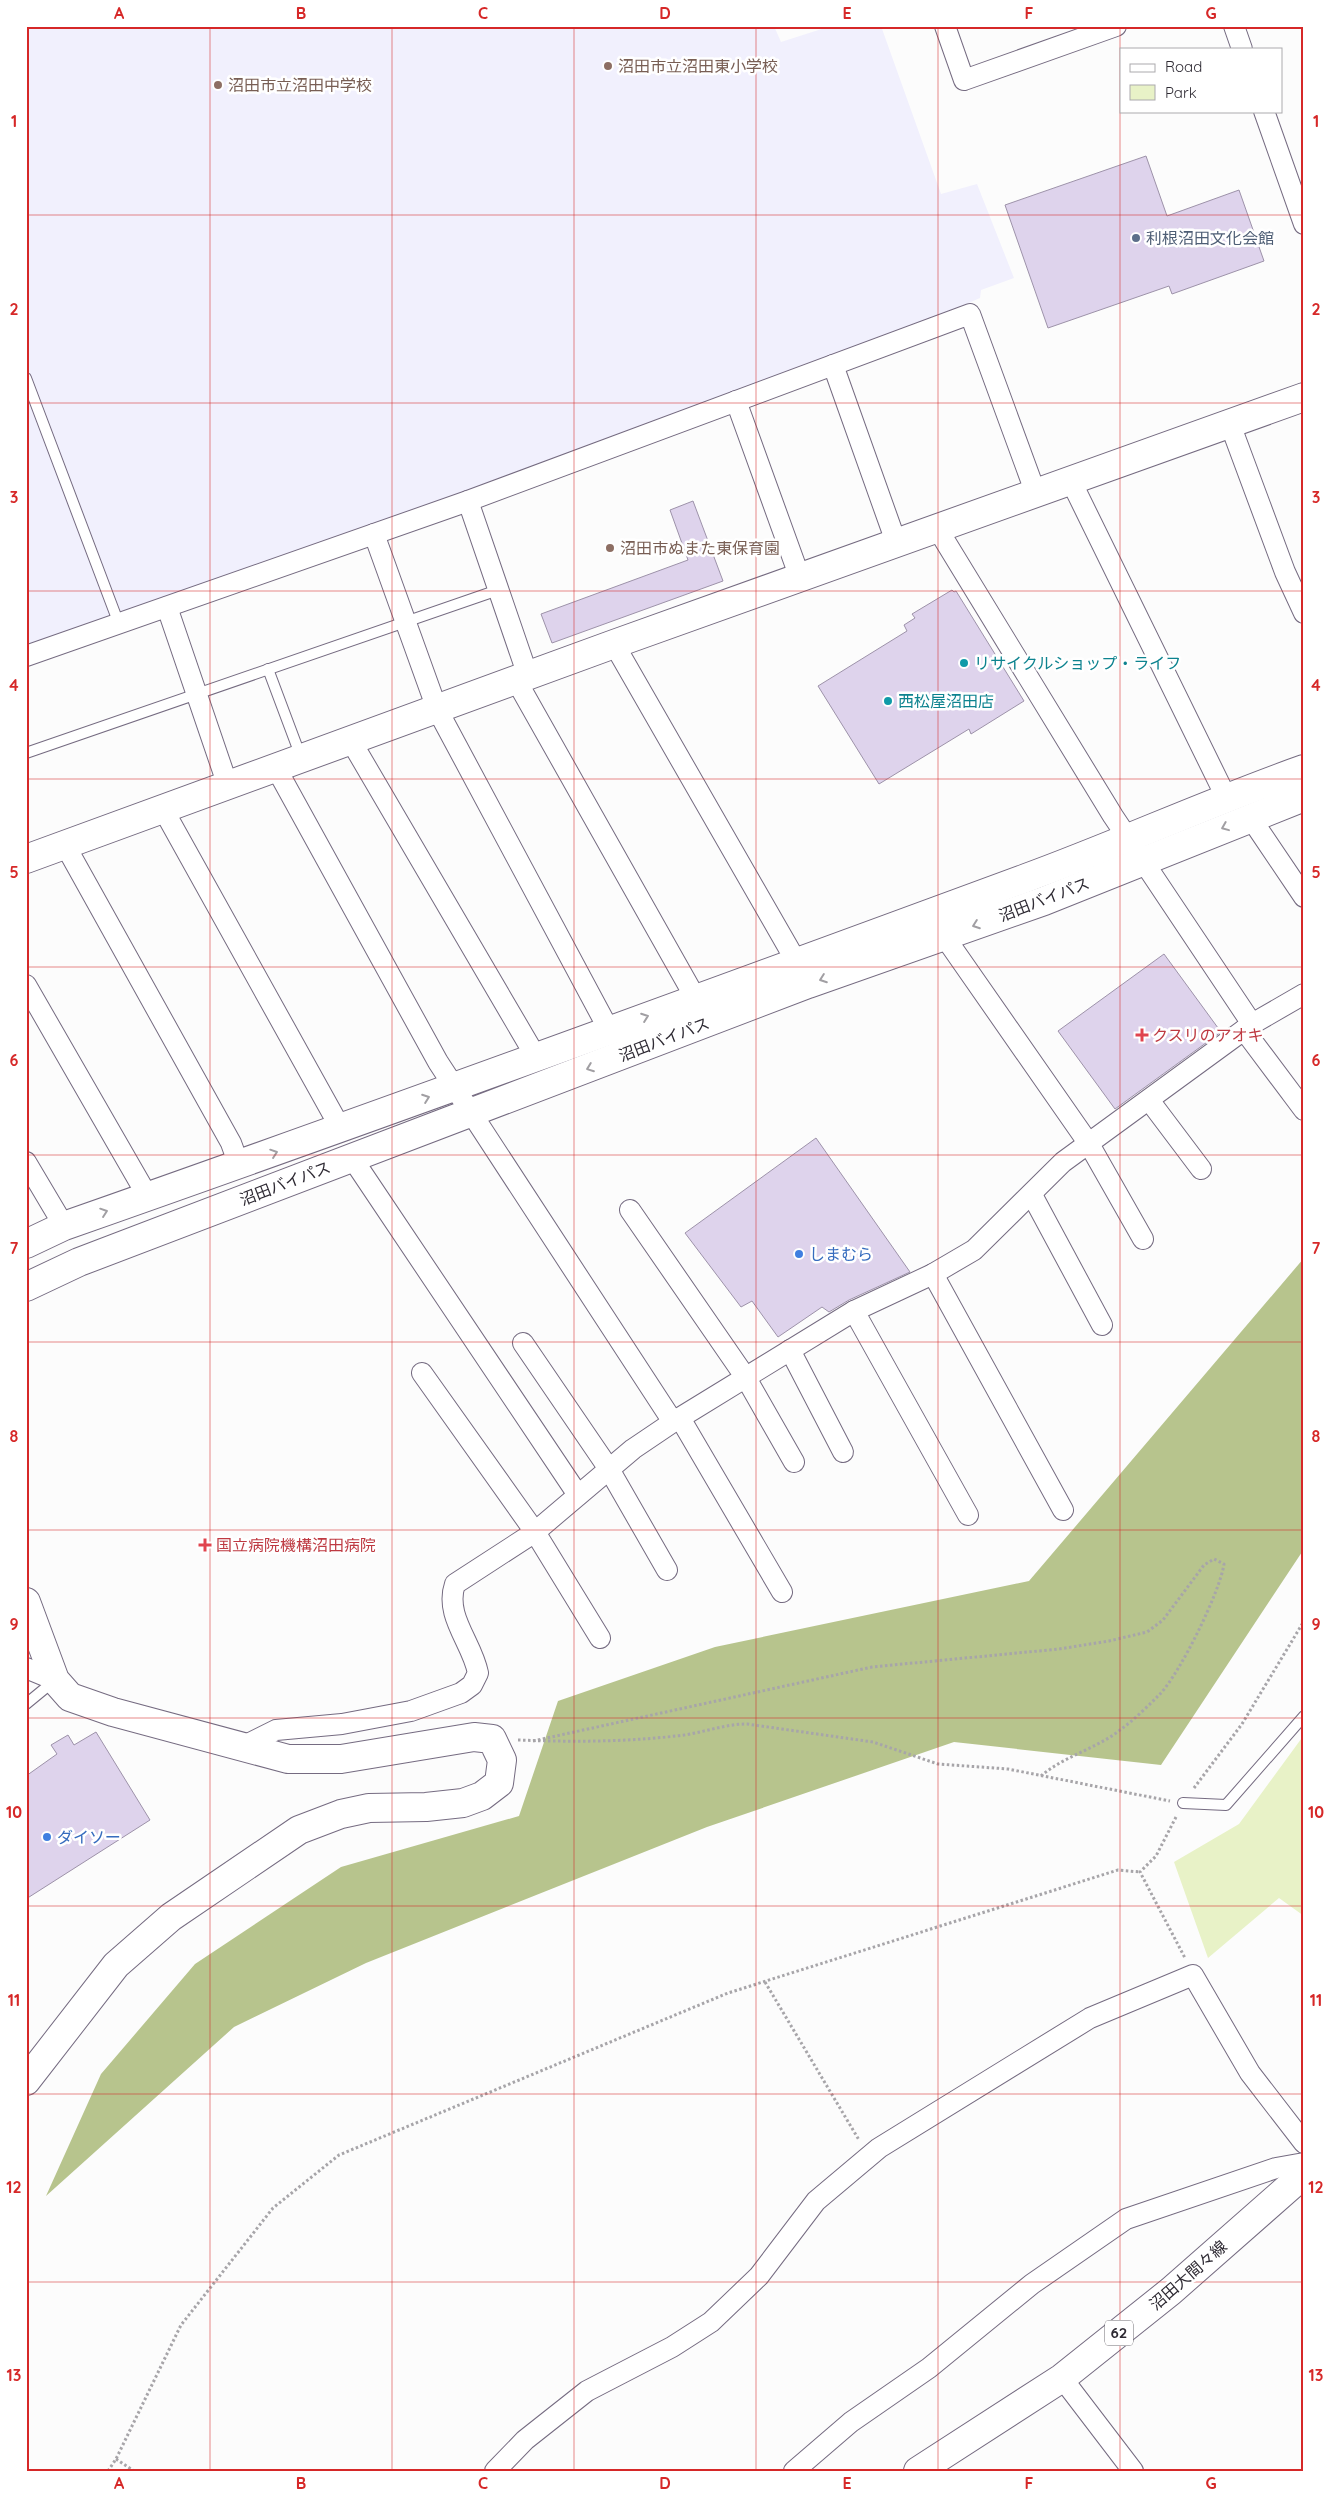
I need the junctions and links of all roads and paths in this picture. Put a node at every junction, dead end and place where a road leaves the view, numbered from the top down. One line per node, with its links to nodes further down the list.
1 (945, 26): 2 (street)
2 (1116, 26)
3 (1234, 26): 4 (street)
4 (1242, 48)
5 (1264, 112): 6 (street)
6 (1304, 224)
7 (833, 365): 10 (street); 13 (street); 17 (street)
8 (26, 378): 23 (lane)
9 (1304, 397): 11 (street)
10 (736, 401): 14 (street); 18 (street)
11 (1230, 424): 12 (street); 21 (street)
12 (1071, 481): 13 (street); 35 (street)
13 (1036, 494): 15 (street)
14 (468, 501): 16 (street); 19 (street)
15 (937, 528): 17 (street); 39 (street)
16 (374, 534): 20 (street); 22 (street)
17 (896, 542): 18 (street)
18 (800, 578): 24 (street)
19 (498, 590): 22 (lane); 27 (street)
20 (168, 607): 23 (street); 28 (street)
21 (1304, 613)
22 (405, 620): 26 (lane); 29 (street)
23 (119, 624): 25 (street)
24 (614, 644): 27 (street); 45 (street)
25 (26, 656)
26 (268, 669): 28 (lane); 32 (lane)
27 (522, 678): 29 (street); 48 (street)
28 (197, 694): 31 (lane); 34 (street)
29 (437, 709): 30 (street); 50 (street)
30 (351, 741): 32 (street); 51 (street)
31 (26, 753)
32 (289, 764): 34 (street); 52 (street)
33 (1304, 769): 35 (street, 沼田バイパス)
34 (228, 786): 37 (street)
35 (1226, 797): 39 (street, 沼田バイパス)
36 (1304, 797): 38 (street, 沼田バイパス)
37 (163, 809): 40 (street); 56 (street)
38 (1250, 817): 42 (street, 沼田バイパス, one-way to 42); 43 (street)
39 (1127, 837): 42 (street); 45 (street, 沼田バイパス)
40 (65, 845): 41 (street); 60 (street)
41 (26, 859)
42 (1143, 860): 44 (street, 沼田バイパス, one-way to 44); 49 (street)
43 (1304, 897)
44 (944, 936): 55 (street, 沼田バイパス, one-way to 55); 57 (street)
45 (796, 962): 48 (street, 沼田バイパス)
46 (26, 985): 63 (street)
47 (1304, 994): 49 (street)
48 (696, 999): 50 (street, 沼田バイパス, one-way to 48)
49 (1248, 1027): 53 (street); 54 (street)
50 (609, 1030): 51 (street, 沼田バイパス)
51 (536, 1058): 52 (street, 沼田バイパス)
52 (455, 1087): 55 (street); 56 (street, 沼田バイパス, one-way to 52)
53 (1149, 1100): 57 (street); 61 (street)
54 (1304, 1110)
55 (471, 1113): 58 (street, 沼田バイパス); 76 (street)
56 (341, 1130): 60 (street, 沼田バイパス, one-way to 56)
57 (1089, 1144): 62 (street); 66 (street)
58 (352, 1158): 69 (street, 沼田バイパス); 80 (street)
59 (26, 1162): 65 (street)
60 (240, 1165): 63 (street, 沼田バイパス)
61 (1201, 1170)
62 (1032, 1195): 68 (street); 71 (street)
63 (148, 1197): 65 (street, 沼田バイパス, one-way to 63)
64 (630, 1210): 75 (street)
65 (64, 1226): 67 (street, 沼田バイパス)
66 (1143, 1239)
67 (26, 1244)
68 (932, 1274): 70 (street); 81 (street)
69 (26, 1287)
70 (854, 1311): 73 (street); 82 (street)
71 (1102, 1325)
72 (522, 1343): 79 (street)
73 (790, 1350): 75 (street); 77 (street)
74 (422, 1373): 83 (street)
75 (746, 1378): 76 (street); 78 (street)
76 (676, 1420): 79 (street); 85 (street)
77 (843, 1452)
78 (794, 1462)
79 (609, 1468): 80 (street); 84 (street)
80 (578, 1495): 83 (street)
81 (1063, 1510)
82 (968, 1515)
83 (535, 1532): 88 (street); 95 (street)
84 (667, 1570)
85 (782, 1592)
86 (26, 1602): 90 (street)
87 (1304, 1620): 97 (path)
88 (600, 1638)
89 (26, 1668): 90 (street)
90 (55, 1680): 91 (lane); 95 (street)
91 (26, 1704)
92 (1304, 1716): 97 (lane)
93 (492, 1739): 94 (path); 95 (street); 101 (street)
94 (533, 1740): 96 (path); 96 (path)
95 (242, 1748)
96 (1041, 1776): 97 (path)
97 (1183, 1803): 98 (path)
98 (1140, 1872): 99 (path); 100 (path)
99 (1193, 1975): 102 (street); 103 (street)
100 (765, 1982): 103 (path); 107 (path)
101 (26, 2081)
102 (1304, 2143)
103 (868, 2156): 110 (street)
104 (1304, 2163): 111 (street)
105 (1304, 2174): 106 (street, 沼田大間々線 / 62)
106 (1062, 2378): 112 (street, 沼田大間々線 / 62); 113 (street)
107 (116, 2459): 108 (path); 109 (path)
108 (108, 2471)
109 (134, 2471)
110 (494, 2471)
111 (794, 2471)
112 (918, 2471)
113 (1133, 2471)

